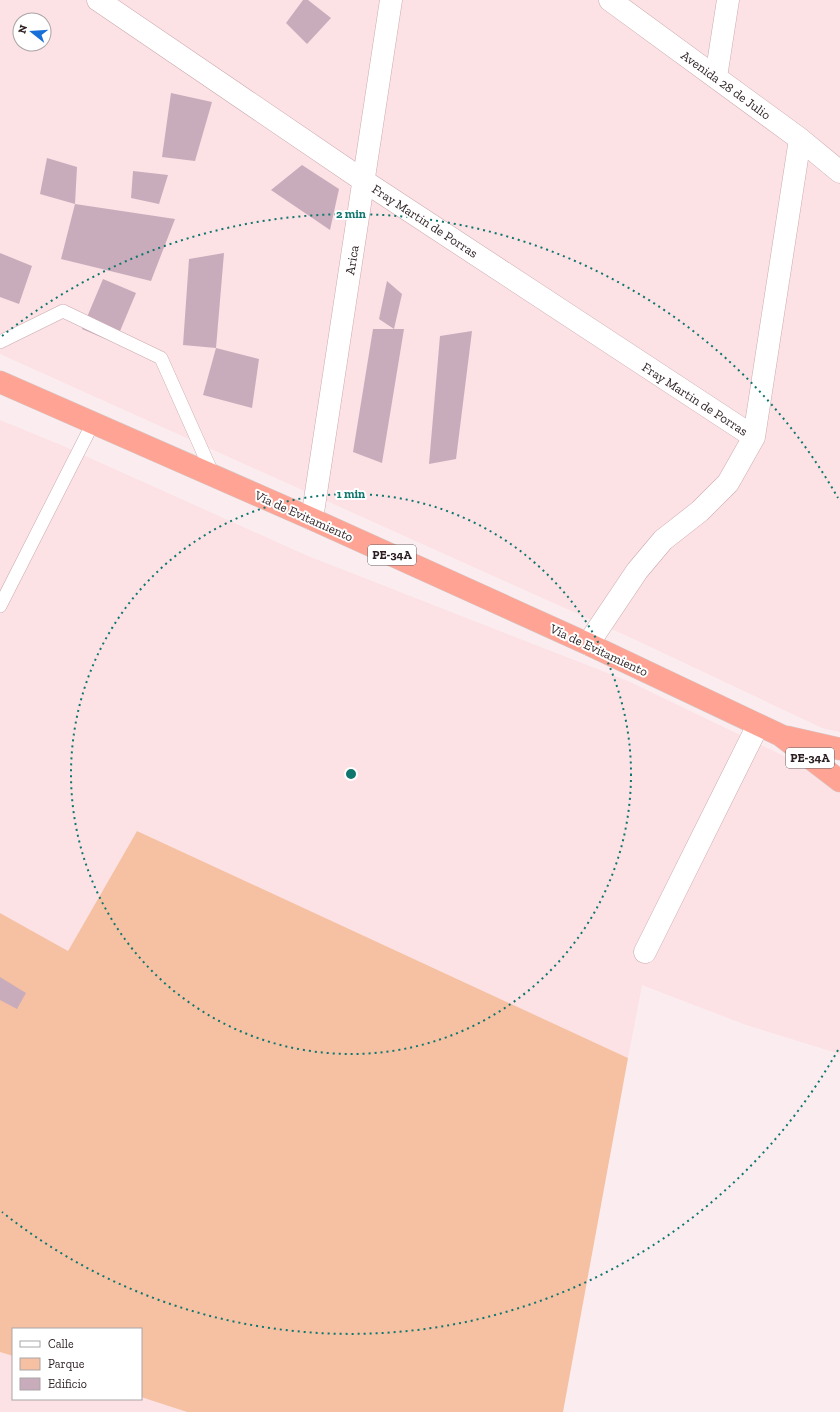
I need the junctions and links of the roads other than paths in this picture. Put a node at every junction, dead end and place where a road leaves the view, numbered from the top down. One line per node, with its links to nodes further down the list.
1 (98, 0): 8 (street, Fray Martin de Porras)
2 (391, 0): 8 (street, Arica)
3 (610, 0): 5 (street, Avenida 28 de Julio)
4 (728, 0): 5 (street)
5 (716, 77): 6 (street, Avenida 28 de Julio)
6 (800, 139): 7 (street, Avenida 28 de Julio); 12 (street)
7 (840, 172)
8 (364, 181): 12 (street, Fray Martin de Porras); 14 (street, Arica)
9 (0, 342): 13 (lane)
10 (0, 382): 11 (highway, Vía de Evitamiento / PE-34A)
11 (93, 423): 13 (highway, Vía de Evitamiento / PE-34A); 15 (lane)
12 (754, 438): 16 (street)
13 (214, 477): 14 (highway, Vía de Evitamiento / PE-34A)
14 (312, 519): 16 (highway, Vía de Evitamiento / PE-34A)
15 (0, 606)
16 (588, 644): 17 (highway, Vía de Evitamiento / PE-34A)
17 (758, 726): 18 (highway, Vía de Evitamiento / PE-34A); 21 (street)
18 (780, 736): 19 (highway, Vía de Evitamiento / PE-34A); 20 (highway, Vía de Evitamiento / PE-34A)
19 (840, 749)
20 (840, 781)
21 (645, 952)

